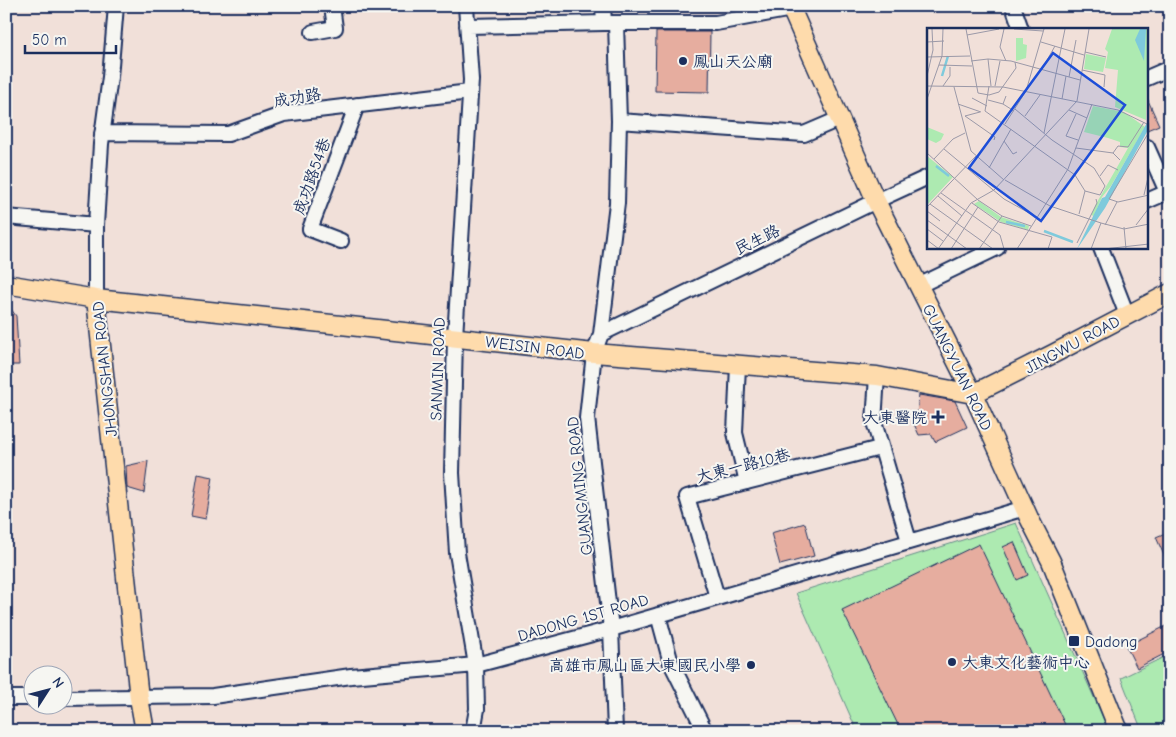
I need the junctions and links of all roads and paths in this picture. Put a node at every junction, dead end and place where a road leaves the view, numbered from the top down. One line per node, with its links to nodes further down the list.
1 (116, 6): 17 (street, JHONGSHAN ROAD)
2 (332, 6): 10 (street)
3 (466, 6): 8 (street, SANMIN ROAD)
4 (603, 6): 7 (street, GUANGMING ROAD)
5 (794, 7): 7 (street); 15 (main road, GUANGYUAN ROAD)
6 (1015, 7): 9 (street)
7 (610, 23): 8 (street); 16 (street, GUANGMING ROAD)
8 (467, 26): 13 (street, SANMIN ROAD)
9 (1021, 28)
10 (313, 32)
11 (1170, 68): 12 (street)
12 (1148, 78)
13 (470, 92): 14 (street, 成功路); 34 (street, SANMIN ROAD)
14 (356, 105): 17 (street, 成功路); 25 (street, 成功路54巷)
15 (839, 119): 16 (street); 21 (main road, GUANGYUAN ROAD)
16 (619, 121): 33 (street, GUANGMING ROAD)
17 (102, 133): 24 (street, JHONGSHAN ROAD)
18 (1148, 149): 20 (street)
19 (927, 177): 21 (street, 民生路)
20 (1168, 191): 22 (street)
21 (876, 200): 29 (main road, GUANGYUAN ROAD); 33 (street, 民生路)
22 (1148, 201)
23 (6, 217): 24 (street)
24 (96, 225): 31 (street, JHONGSHAN ROAD)
25 (340, 241)
26 (995, 249): 29 (street)
27 (1101, 249): 32 (street)
28 (6, 284): 31 (main road, WEISIN ROAD)
29 (918, 286): 38 (main road, GUANGYUAN ROAD)
30 (1170, 293): 32 (main road, JINGWU ROAD)
31 (96, 300): 34 (main road, WEISIN ROAD); 50 (main road, JHONGSHAN ROAD)
32 (1127, 315): 38 (main road, JINGWU ROAD)
33 (601, 334): 35 (street, GUANGMING ROAD)
34 (455, 338): 35 (main road, WEISIN ROAD); 46 (street, SANMIN ROAD)
35 (594, 354): 36 (main road, WEISIN ROAD); 45 (street, GUANGMING ROAD)
36 (738, 365): 37 (main road, WEISIN ROAD); 40 (street)
37 (877, 376): 38 (main road, WEISIN ROAD); 39 (street)
38 (973, 394): 41 (main road, GUANGYUAN ROAD)
39 (880, 448): 40 (street, 大東一路10巷); 42 (street)
40 (747, 482): 43 (street, 大東一路10巷)
41 (1025, 508): 42 (street, DADONG 1ST ROAD); 55 (main road, GUANGYUAN ROAD)
42 (909, 541): 43 (street, DADONG 1ST ROAD)
43 (717, 597): 44 (street, DADONG 1ST ROAD)
44 (658, 615): 45 (street, DADONG 1ST ROAD); 54 (street)
45 (611, 629): 46 (street, DADONG 1ST ROAD); 53 (street, GUANGMING ROAD)
46 (476, 665): 50 (street, DADONG 1ST ROAD); 52 (street, SANMIN ROAD)
47 (6, 698): 48 (street)
48 (22, 698)
49 (72, 698): 50 (street, DADONG 1ST ROAD)
50 (139, 698): 51 (main road, JHONGSHAN ROAD)
51 (145, 731)
52 (473, 731)
53 (616, 731)
54 (706, 731)
55 (1119, 731)

